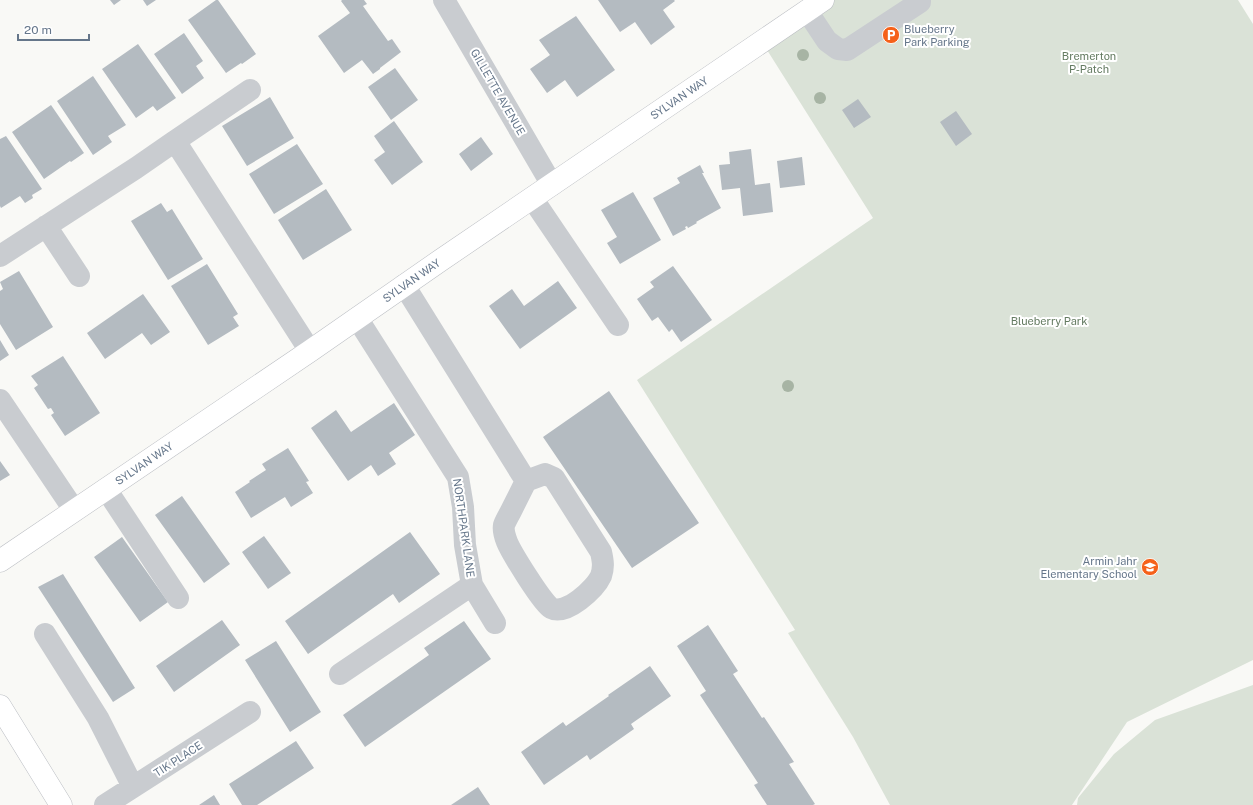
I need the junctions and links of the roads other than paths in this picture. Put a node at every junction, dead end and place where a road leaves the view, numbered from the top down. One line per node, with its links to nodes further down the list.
1 (444, 0): 6 (street, GILLETTE AVENUE)
2 (920, 0): 3 (street)
3 (815, 5): 6 (main road, SYLVAN WAY)
4 (250, 90): 5 (street)
5 (175, 141): 8 (street); 14 (street)
6 (552, 185): 7 (main road, SYLVAN WAY)
7 (532, 198): 11 (main road, SYLVAN WAY); 13 (street)
8 (46, 226): 9 (street); 10 (street)
9 (0, 256)
10 (79, 276)
11 (404, 285): 12 (main road, SYLVAN WAY); 16 (street)
12 (357, 318): 14 (main road, SYLVAN WAY); 20 (street, NORTHPARK LANE)
13 (618, 325)
14 (310, 351): 17 (main road, SYLVAN WAY)
15 (0, 400): 18 (street)
16 (526, 481): 16 (street)
17 (106, 489): 18 (main road, SYLVAN WAY); 21 (street)
18 (74, 510): 19 (main road, SYLVAN WAY)
19 (0, 561)
20 (472, 585): 22 (street); 24 (street, NORTHPARK LANE)
21 (178, 598)
22 (495, 624)
23 (45, 634): 27 (street)
24 (340, 674)
25 (0, 706): 28 (main road)
26 (250, 712): 27 (street, TIK PLACE)
27 (133, 787): 29 (street, TIK PLACE)
28 (61, 805)
29 (105, 805)

